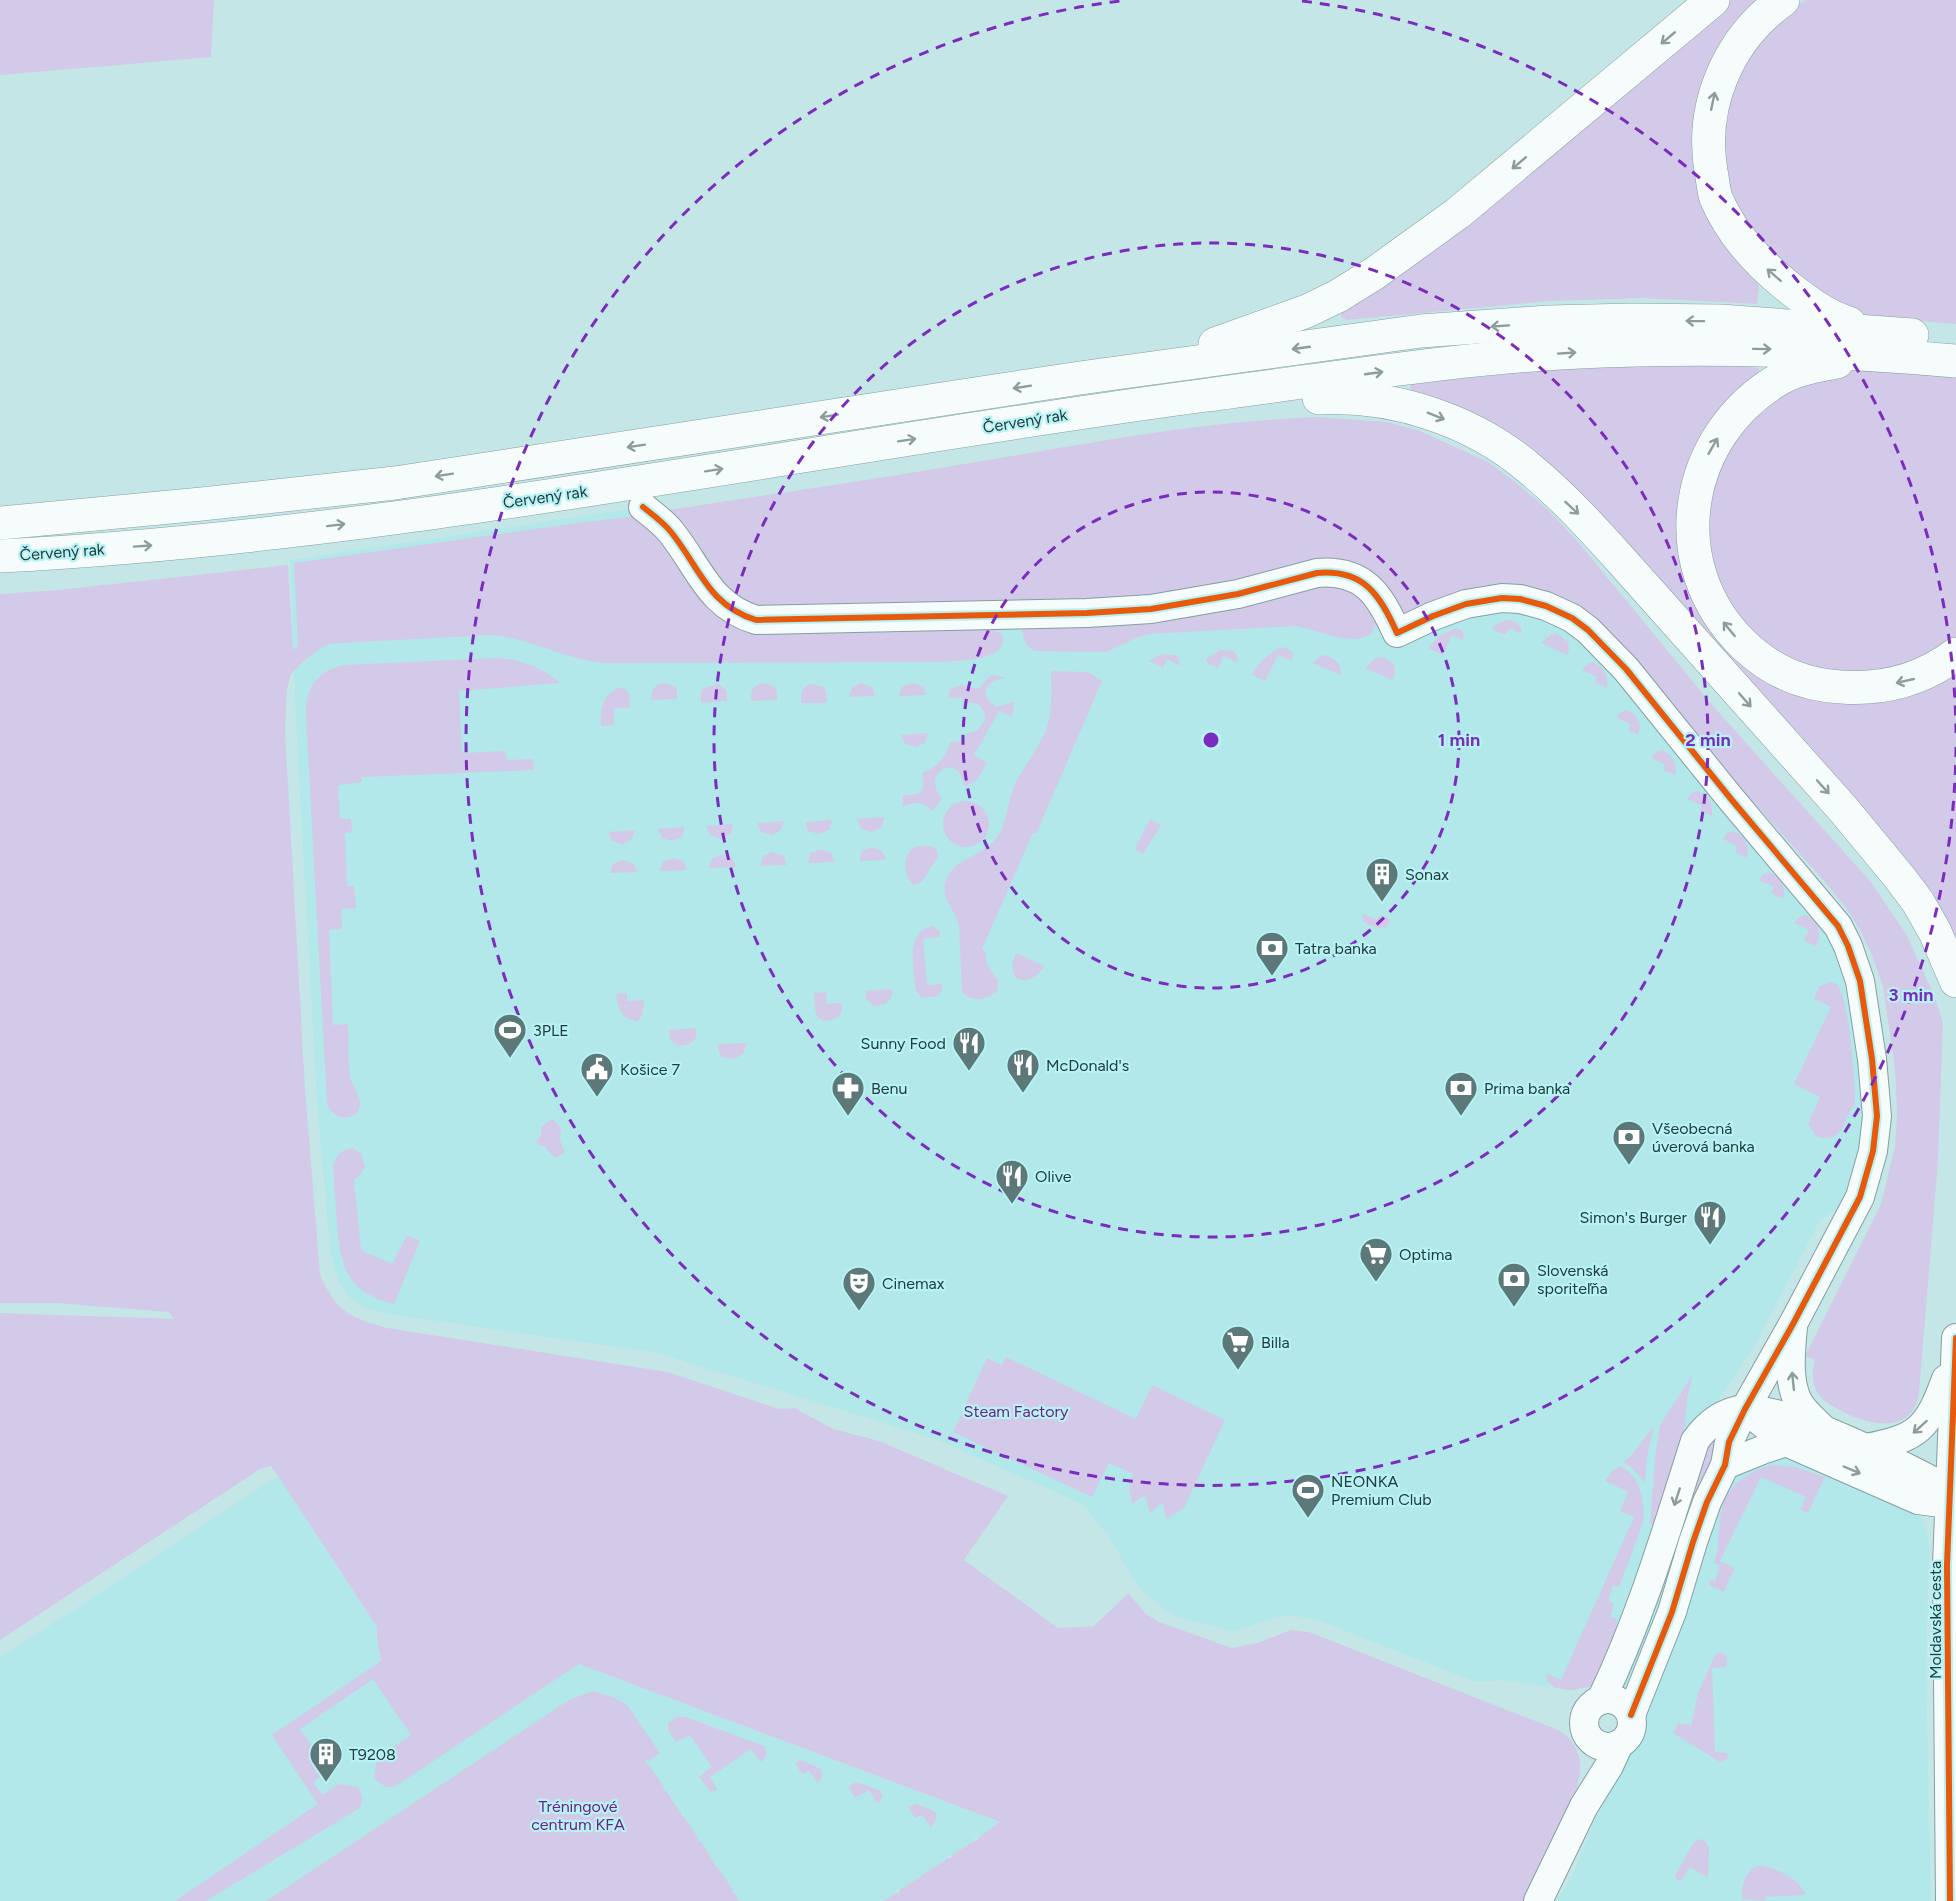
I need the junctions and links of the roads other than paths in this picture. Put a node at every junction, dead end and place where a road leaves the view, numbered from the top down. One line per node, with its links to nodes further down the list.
1 (1713, 0): 6 (highway, one-way to 6)
2 (1783, 0): 4 (highway, one-way to 2)
3 (1956, 338): 4 (highway)
4 (1900, 345): 5 (highway); 6 (highway, one-way to 6); 7 (highway, one-way to 4); 12 (highway, one-way to 4)
5 (1956, 361)
6 (1080, 378): 10 (highway, Červený rak, one-way to 10)
7 (1086, 411): 8 (highway, Červený rak, one-way to 7); 13 (highway, one-way to 13)
8 (594, 489): 9 (highway); 11 (highway, Červený rak, one-way to 8)
9 (643, 507): 14 (street)
10 (0, 523)
11 (7, 561)
12 (1956, 654)
13 (1956, 981)
14 (1793, 1324): 16 (street); 17 (street, one-way to 14)
15 (1955, 1347): 19 (street, one-way to 19); 21 (street, Moldavská cesta)
16 (1745, 1408): 17 (street); 18 (street); 20 (street); 24 (street, one-way to 24)
17 (1822, 1428): 19 (street)
18 (1786, 1442): 20 (street); 22 (street, one-way to 22)
19 (1866, 1448): 21 (street)
20 (1725, 1465): 25 (street)
21 (1953, 1499): 22 (street); 23 (street, Moldavská cesta)
22 (1918, 1500): 23 (street)
23 (1947, 1565): 30 (street, Moldavská cesta)
24 (1600, 1700): 25 (street); 26 (street)
25 (1631, 1715): 27 (street)
26 (1590, 1738): 27 (street); 28 (street)
27 (1619, 1744): 28 (street)
28 (1584, 1806): 29 (street)
29 (1538, 1901)
30 (1950, 1901)

